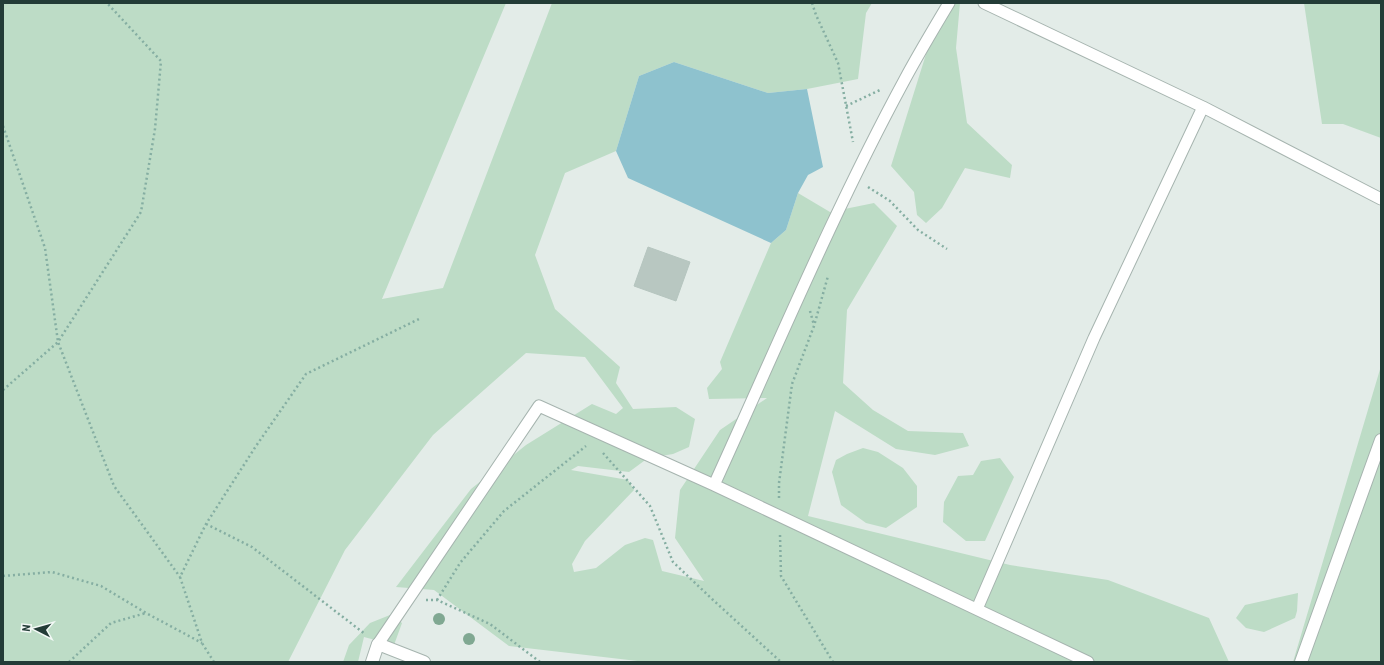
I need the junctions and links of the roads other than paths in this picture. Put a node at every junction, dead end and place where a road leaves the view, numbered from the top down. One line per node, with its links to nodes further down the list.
1 (949, 3): 6 (lane)
2 (984, 3): 3 (lane)
3 (1203, 107): 4 (lane); 7 (lane)
4 (1381, 199)
5 (1381, 440): 12 (street)
6 (714, 485): 7 (lane); 8 (lane)
7 (977, 609): 11 (lane)
8 (378, 644): 9 (street); 10 (street)
9 (372, 662)
10 (424, 662)
11 (1088, 662)
12 (1301, 662)

